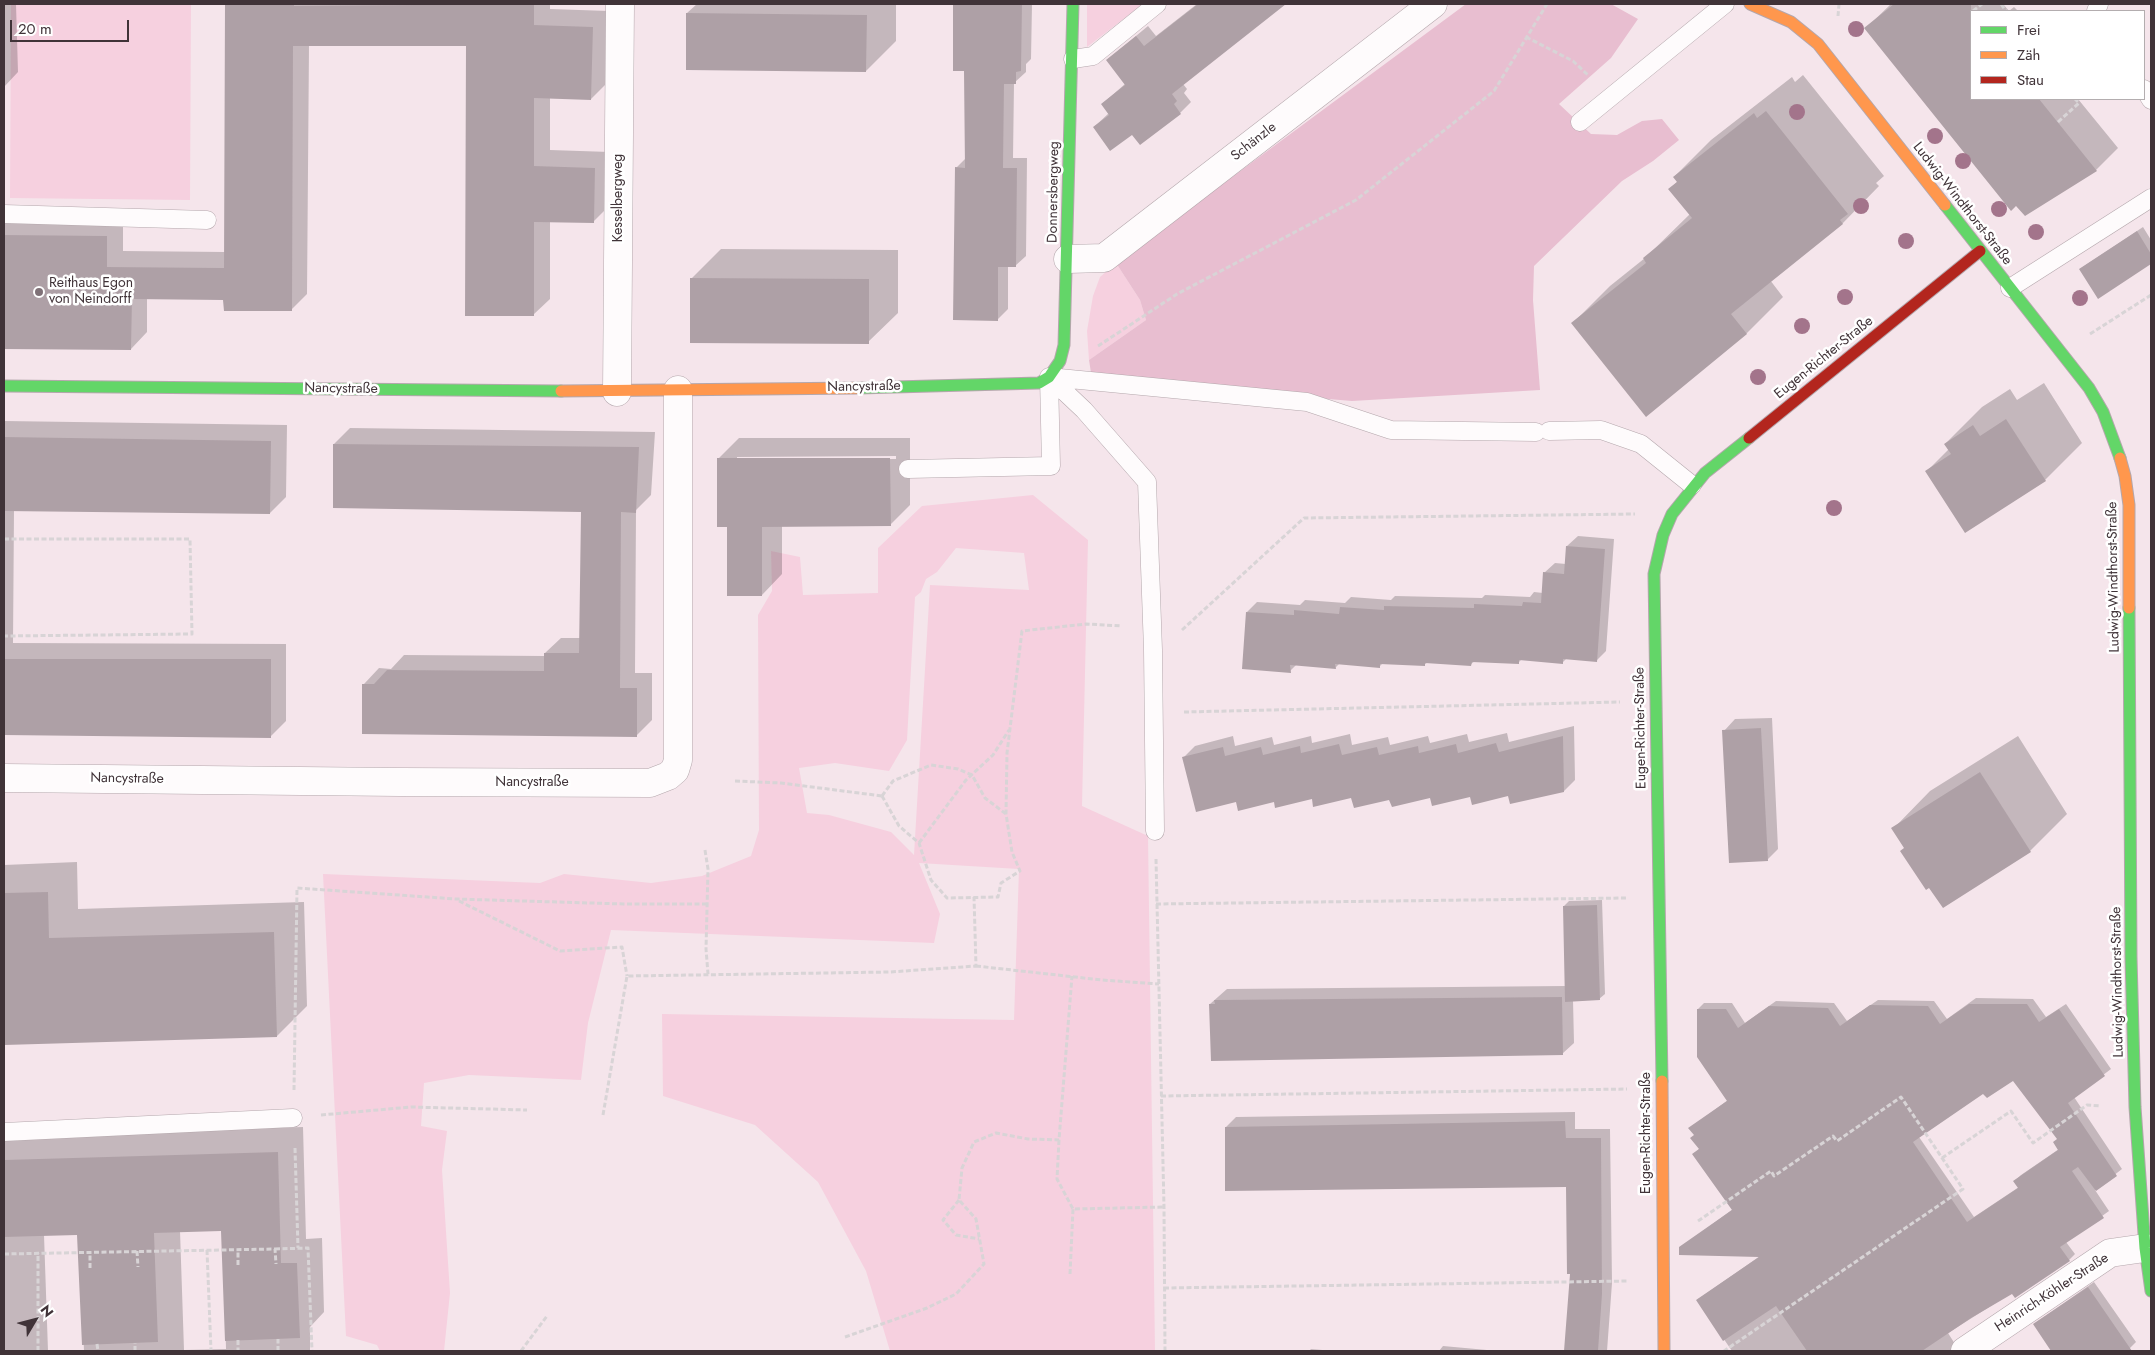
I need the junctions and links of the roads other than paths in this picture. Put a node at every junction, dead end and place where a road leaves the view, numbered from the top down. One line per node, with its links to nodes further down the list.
1 (620, 4): 18 (street, Kesselbergweg)
2 (1073, 4): 7 (street, Donnersbergweg)
3 (1157, 4): 7 (lane)
4 (1433, 4): 13 (street, Schänzle)
5 (1725, 4): 8 (lane)
6 (1757, 5): 12 (street, Ludwig-Windthorst-Straße)
7 (1073, 59): 13 (street, Donnersbergweg)
8 (1580, 122)
9 (2151, 198): 14 (lane)
10 (4, 214): 11 (lane)
11 (207, 220)
12 (1980, 251): 14 (street, Ludwig-Windthorst-Straße); 20 (street, Eugen-Richter-Straße)
13 (1068, 259): 15 (street, Donnersbergweg)
14 (2010, 288): 25 (street, Ludwig-Windthorst-Straße)
15 (1049, 377): 17 (street, Nancystraße); 19 (lane); 20 (lane); 22 (lane)
16 (4, 386): 18 (street, Nancystraße)
17 (678, 390): 18 (street, Nancystraße); 21 (street, Nancystraße)
18 (617, 392)
19 (908, 469)
20 (1692, 486): 27 (street, Eugen-Richter-Straße)
21 (4, 778)
22 (1155, 831)
23 (293, 1118): 24 (lane)
24 (4, 1132)
25 (2145, 1248): 26 (street, Ludwig-Windthorst-Straße); 28 (street, Heinrich-Köhler-Straße)
26 (2151, 1290)
27 (1664, 1351)
28 (1965, 1351)

